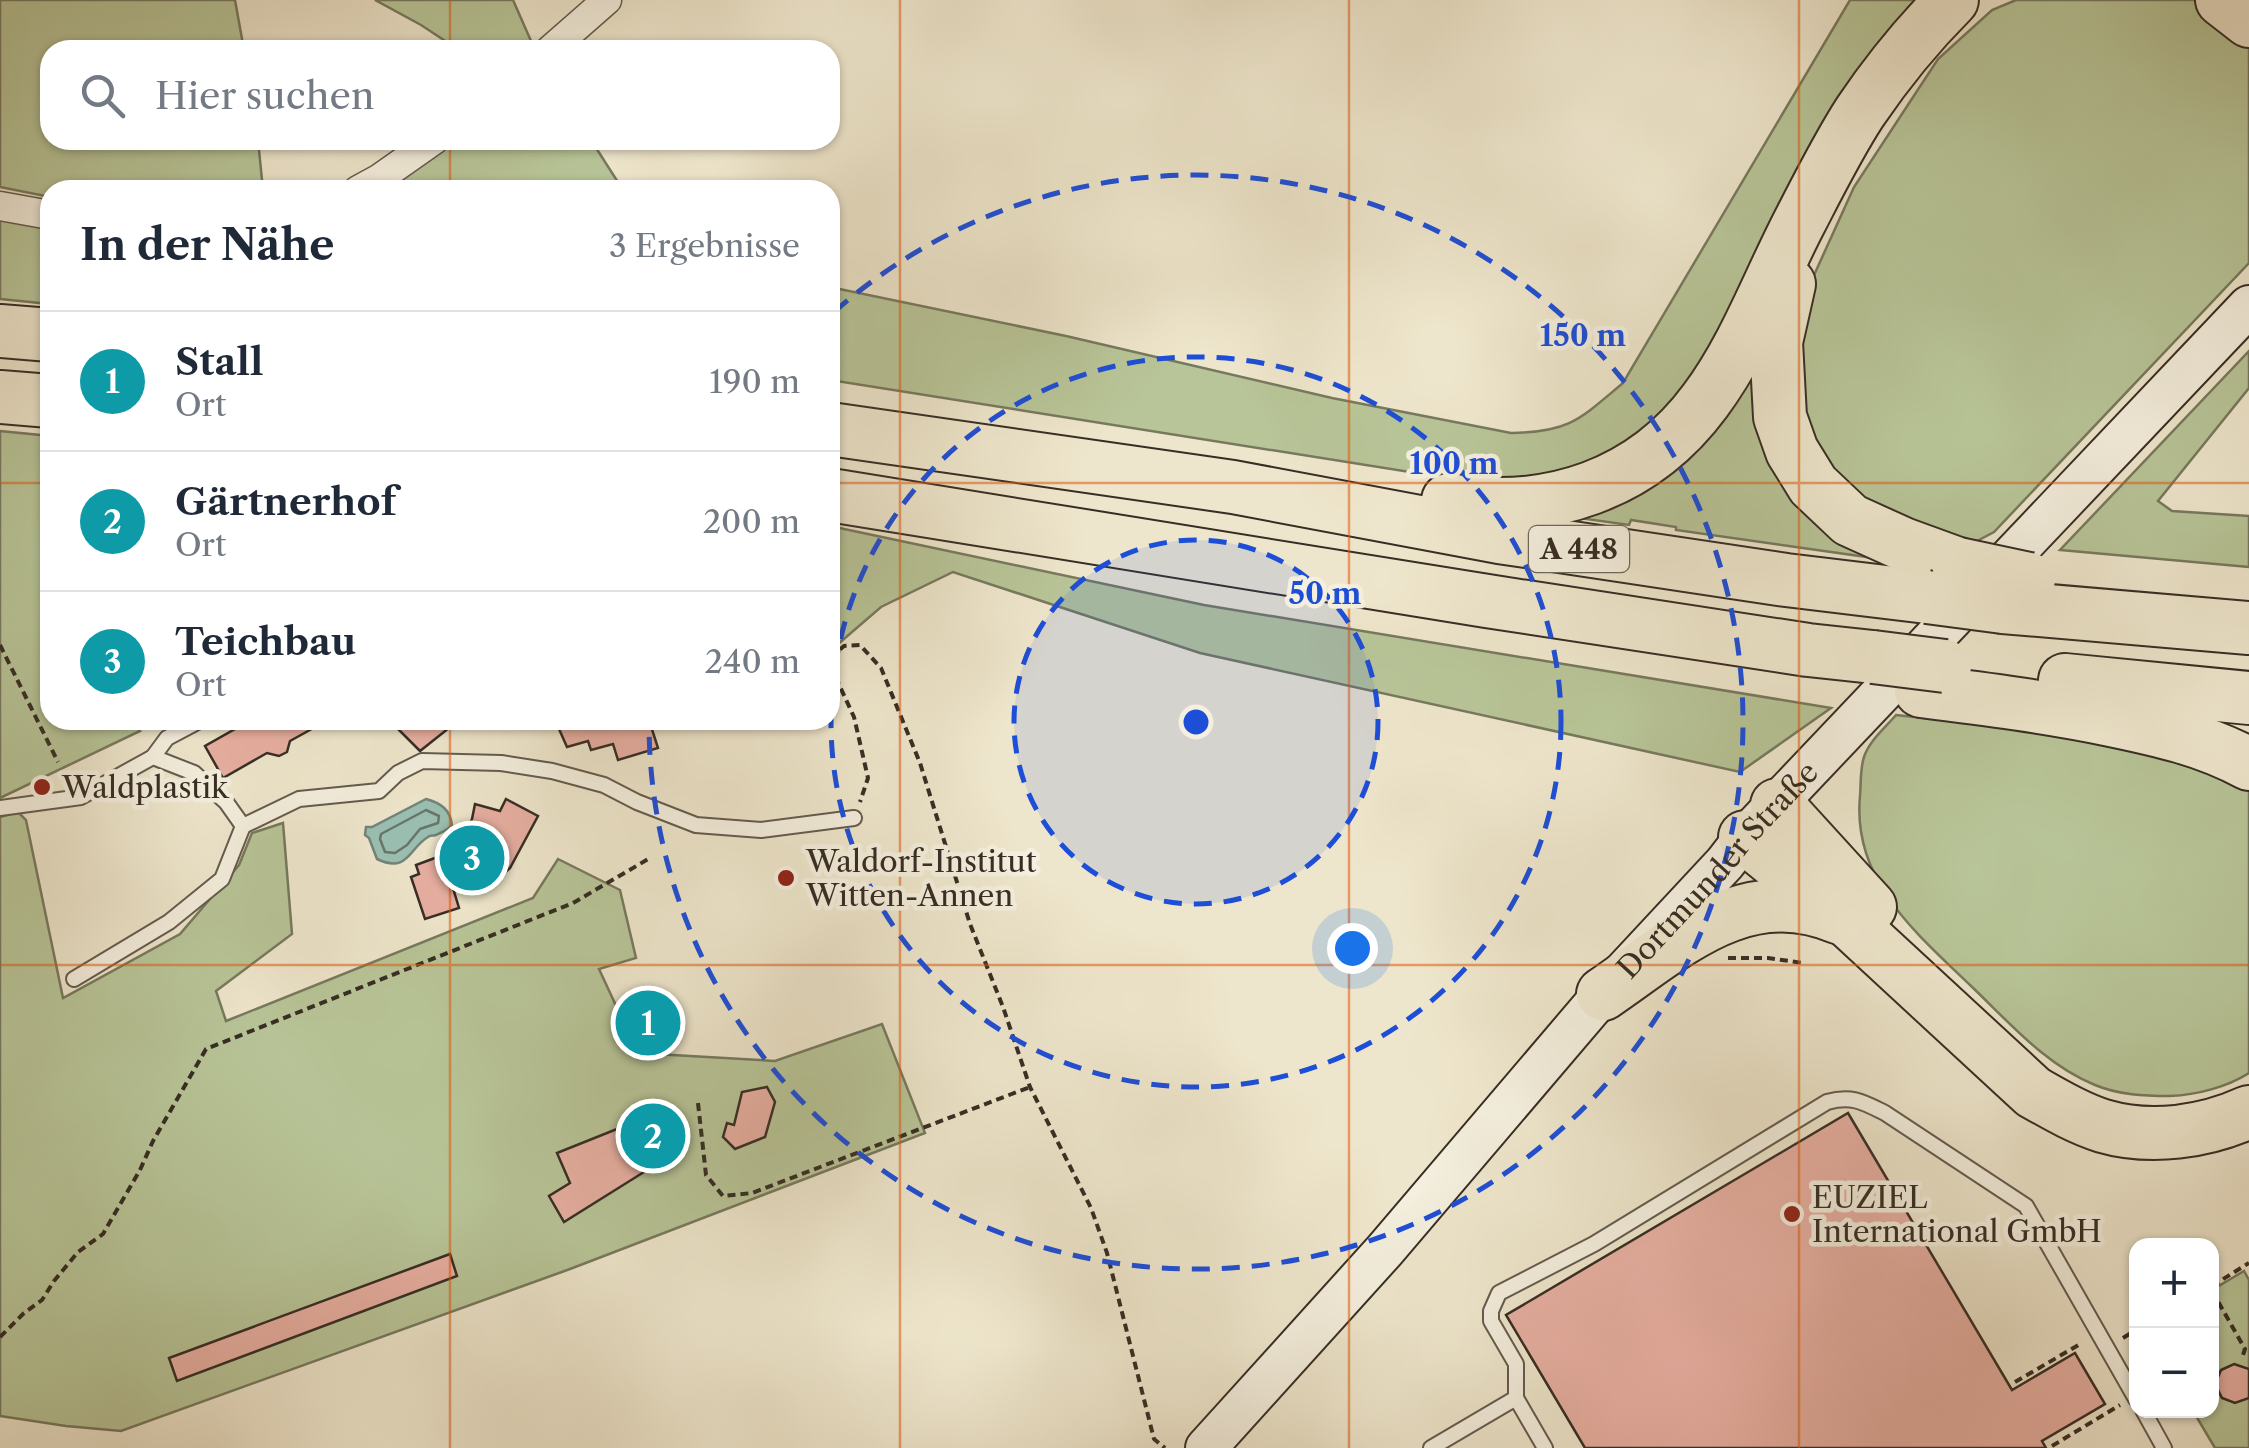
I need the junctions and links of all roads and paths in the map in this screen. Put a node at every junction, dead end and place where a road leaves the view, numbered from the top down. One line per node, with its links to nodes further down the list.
1 (607, 0): 6 (street)
2 (1952, 0): 17 (highway)
3 (1978, 0): 19 (highway)
4 (2222, 0): 5 (highway)
5 (2249, 21)
6 (561, 40)
7 (420, 150): 8 (street)
8 (376, 180)
9 (0, 206): 10 (street)
10 (40, 213)
11 (2249, 306): 34 (main road, Dortmunder Straße)
12 (0, 331): 13 (highway)
13 (40, 334)
14 (0, 397): 15 (highway)
15 (40, 400)
16 (840, 430): 17 (highway, A 448)
17 (1233, 487): 19 (highway, A 448)
18 (840, 497): 23 (highway, A 448, bridge)
19 (1943, 581): 20 (highway, A 448, bridge)
20 (2238, 626)
21 (0, 646): 26 (path)
22 (840, 650): 42 (path)
23 (1933, 679): 25 (highway, A 448); 31 (highway)
24 (840, 684): 33 (path)
25 (2249, 698)
26 (40, 726)
27 (42, 730): 30 (path)
28 (182, 730): 29 (lane)
29 (154, 757): 32 (lane); 35 (lane)
30 (58, 762)
31 (2249, 764)
32 (0, 808)
33 (854, 818): 35 (lane)
34 (1761, 821): 37 (highway); 41 (main road, Dortmunder Straße); 43 (highway)
35 (243, 826): 40 (lane)
36 (650, 858): 49 (path)
37 (1849, 922): 41 (highway); 45 (highway)
38 (1723, 958): 39 (path)
39 (1803, 963)
40 (74, 980)
41 (1603, 994): 59 (main road, Dortmunder Straße)
42 (1030, 1086): 44 (path); 58 (path)
43 (2249, 1094)
44 (698, 1103)
45 (2249, 1112)
46 (2249, 1263): 47 (path)
47 (2219, 1283)
48 (2219, 1301): 51 (path)
49 (0, 1337)
50 (2089, 1338): 52 (path)
51 (2242, 1358)
52 (2015, 1382)
53 (2129, 1395): 54 (lane)
54 (1516, 1398): 60 (lane); 61 (lane)
55 (2129, 1402): 57 (path)
56 (2147, 1418): 62 (lane)
57 (2052, 1446)
58 (1165, 1448)
59 (1206, 1448)
60 (1431, 1448)
61 (1545, 1448)
62 (2164, 1448)

